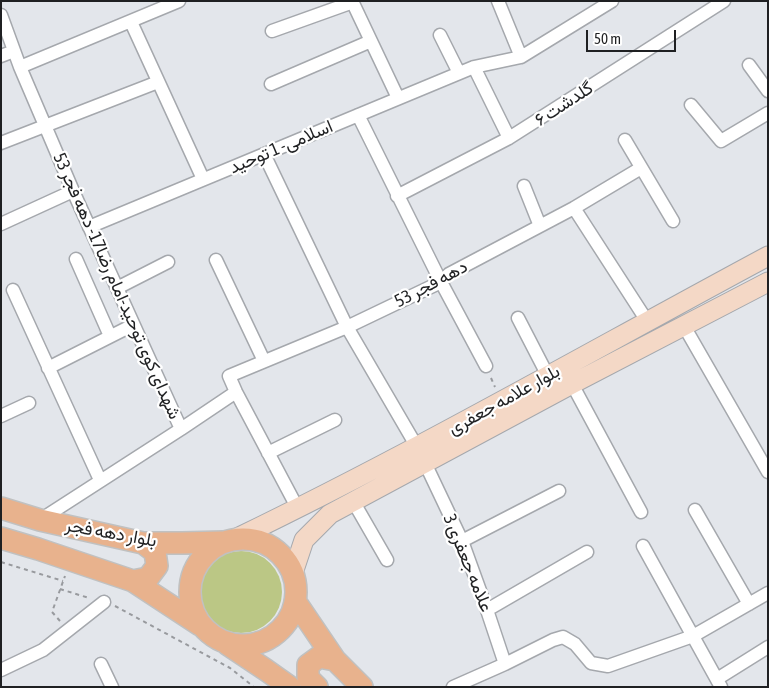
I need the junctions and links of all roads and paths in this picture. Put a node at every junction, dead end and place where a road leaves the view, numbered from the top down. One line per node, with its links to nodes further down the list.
1 (179, 1): 7 (street)
2 (612, 1): 13 (street, اسلامی- 1 توحید)
3 (724, 1): 26 (street, گلدشت ۶)
4 (353, 2): 8 (street); 10 (street)
5 (503, 3): 13 (street)
6 (1, 15): 11 (street, شهدای کوی توحید-امام رضا17- دهه فجر 53)
7 (130, 22): 15 (street); 18 (street)
8 (272, 31)
9 (440, 36): 17 (street)
10 (371, 41): 19 (street); 21 (street)
11 (14, 51): 12 (street); 15 (street, شهدای کوی توحید-امام رضا17- دهه فجر 53)
12 (1, 56)
13 (521, 57): 16 (street, اسلامی- 1 توحید)
14 (749, 65): 20 (street)
15 (20, 67): 25 (street, شهدای کوی توحید-امام رضا17- دهه فجر 53)
16 (474, 67): 17 (street, اسلامی- 1 توحید); 26 (street)
17 (459, 73): 21 (street, اسلامی- 1 توحید)
18 (158, 82): 25 (street); 31 (street)
19 (271, 84)
20 (768, 91)
21 (398, 98): 24 (street, اسلامی- 1 توحید)
22 (691, 106): 23 (street)
23 (768, 113)
24 (358, 115): 29 (street, اسلامی- 1 توحید); 34 (street)
25 (46, 125): 28 (street); 33 (street, شهدای کوی توحید-امام رضا17- دهه فجر 53)
26 (510, 138): 34 (street, گلدشت ۶)
27 (625, 140): 30 (street)
28 (1, 143)
29 (264, 154): 31 (street, اسلامی- 1 توحید); 52 (street, علامه جعفری 3)
30 (641, 168): 35 (street, دهه فجر 53); 36 (street)
31 (203, 179): 39 (street, اسلامی- 1 توحید)
32 (524, 186): 38 (street)
33 (73, 191): 37 (street); 39 (street, شهدای کوی توحید-امام رضا17- دهه فجر 53)
34 (397, 196): 44 (street)
35 (574, 208): 38 (street, دهه فجر 53); 49 (street)
36 (673, 221)
37 (1, 224)
38 (540, 226): 44 (street, دهه فجر 53)
39 (89, 227): 46 (street, شهدای کوی توحید-امام رضا17- دهه فجر 53)
40 (768, 256): 49 (main road, بلوار علامه جعفری)
41 (76, 259): 53 (street)
42 (216, 260): 54 (street)
43 (168, 262): 46 (street)
44 (441, 282): 52 (street, دهه فجر 53); 55 (street)
45 (768, 282): 51 (main road, بلوار علامه جعفری)
46 (116, 288): 50 (street, شهدای کوی توحید-امام رضا17- دهه فجر 53)
47 (13, 290): 56 (street)
48 (518, 318): 57 (street)
49 (647, 321): 57 (main road, بلوار علامه جعفری)
50 (133, 325): 53 (street); 64 (street, شهدای کوی توحید-امام رضا17- دهه فجر 53)
51 (684, 326): 58 (main road, بلوار علامه جعفری); 67 (street)
52 (347, 327): 54 (street, دهه فجر 53); 66 (street, علامه جعفری 3)
53 (110, 336): 56 (street)
54 (264, 362): 59 (street, دهه فجر 53)
55 (486, 366): 60 (path)
56 (48, 368): 68 (street)
57 (548, 376): 58 (main road); 60 (main road, بلوار علامه جعفری)
58 (564, 388): 66 (main road, بلوار علامه جعفری); 74 (street)
59 (236, 392): 64 (street); 65 (street)
60 (500, 401): 66 (main road, بلوار علامه جعفری)
61 (30, 403): 62 (street)
62 (1, 416)
63 (335, 420): 65 (street)
64 (181, 429): 68 (street, شهدای کوی توحید-امام رضا17- دهه فجر 53)
65 (268, 453): 72 (street)
66 (421, 455): 70 (main road, بلوار علامه جعفری); 72 (main road, بلوار علامه جعفری); 78 (street, علامه جعفری 3)
67 (768, 472)
68 (100, 480): 75 (street, شهدای کوی توحید-امام رضا17- دهه فجر 53)
69 (559, 491): 78 (street)
70 (353, 501): 83 (street); 85 (main road, بلوار علامه جعفری)
71 (1, 508): 75 (main road, بلوار دهه فجر)
72 (298, 509): 77 (main road, بلوار علامه جعفری)
73 (695, 510): 92 (street)
74 (641, 512)
75 (40, 520): 79 (main road, بلوار دهه فجر)
76 (1, 538): 82 (main road, بلوار دهه فجر)
77 (230, 540): 79 (main road, بلوار دهه فجر); 85 (main road); 94 (main road)
78 (462, 541): 93 (street, علامه جعفری 3)
79 (143, 543): 87 (main road)
80 (643, 546): 96 (street)
81 (587, 552): 93 (street)
82 (71, 560): 86 (path); 87 (main road, بلوار دهه فجر)
83 (387, 560)
84 (1, 562): 86 (path)
85 (293, 574): 90 (main road)
86 (63, 581): 88 (path)
87 (133, 581): 94 (main road, بلوار دهه فجر)
88 (60, 589): 91 (path); 95 (path)
89 (768, 593): 92 (street)
90 (295, 601): 97 (main road); 99 (main road)
91 (104, 602): 95 (street); 106 (path)
92 (749, 604): 96 (street)
93 (488, 610): 101 (street, علامه جعفری 3)
94 (200, 625): 97 (main road)
95 (68, 631): 102 (street)
96 (693, 636): 101 (street); 104 (street)
97 (222, 642): 103 (main road)
98 (768, 647): 104 (street)
99 (335, 660): 108 (main road); 109 (main road)
100 (101, 664): 105 (street)
101 (505, 664): 110 (street)
102 (1, 670)
103 (268, 678): 107 (main road)
104 (719, 683)
105 (112, 687)
106 (254, 687)
107 (290, 687)
108 (317, 687)
109 (362, 687)
110 (453, 687)

